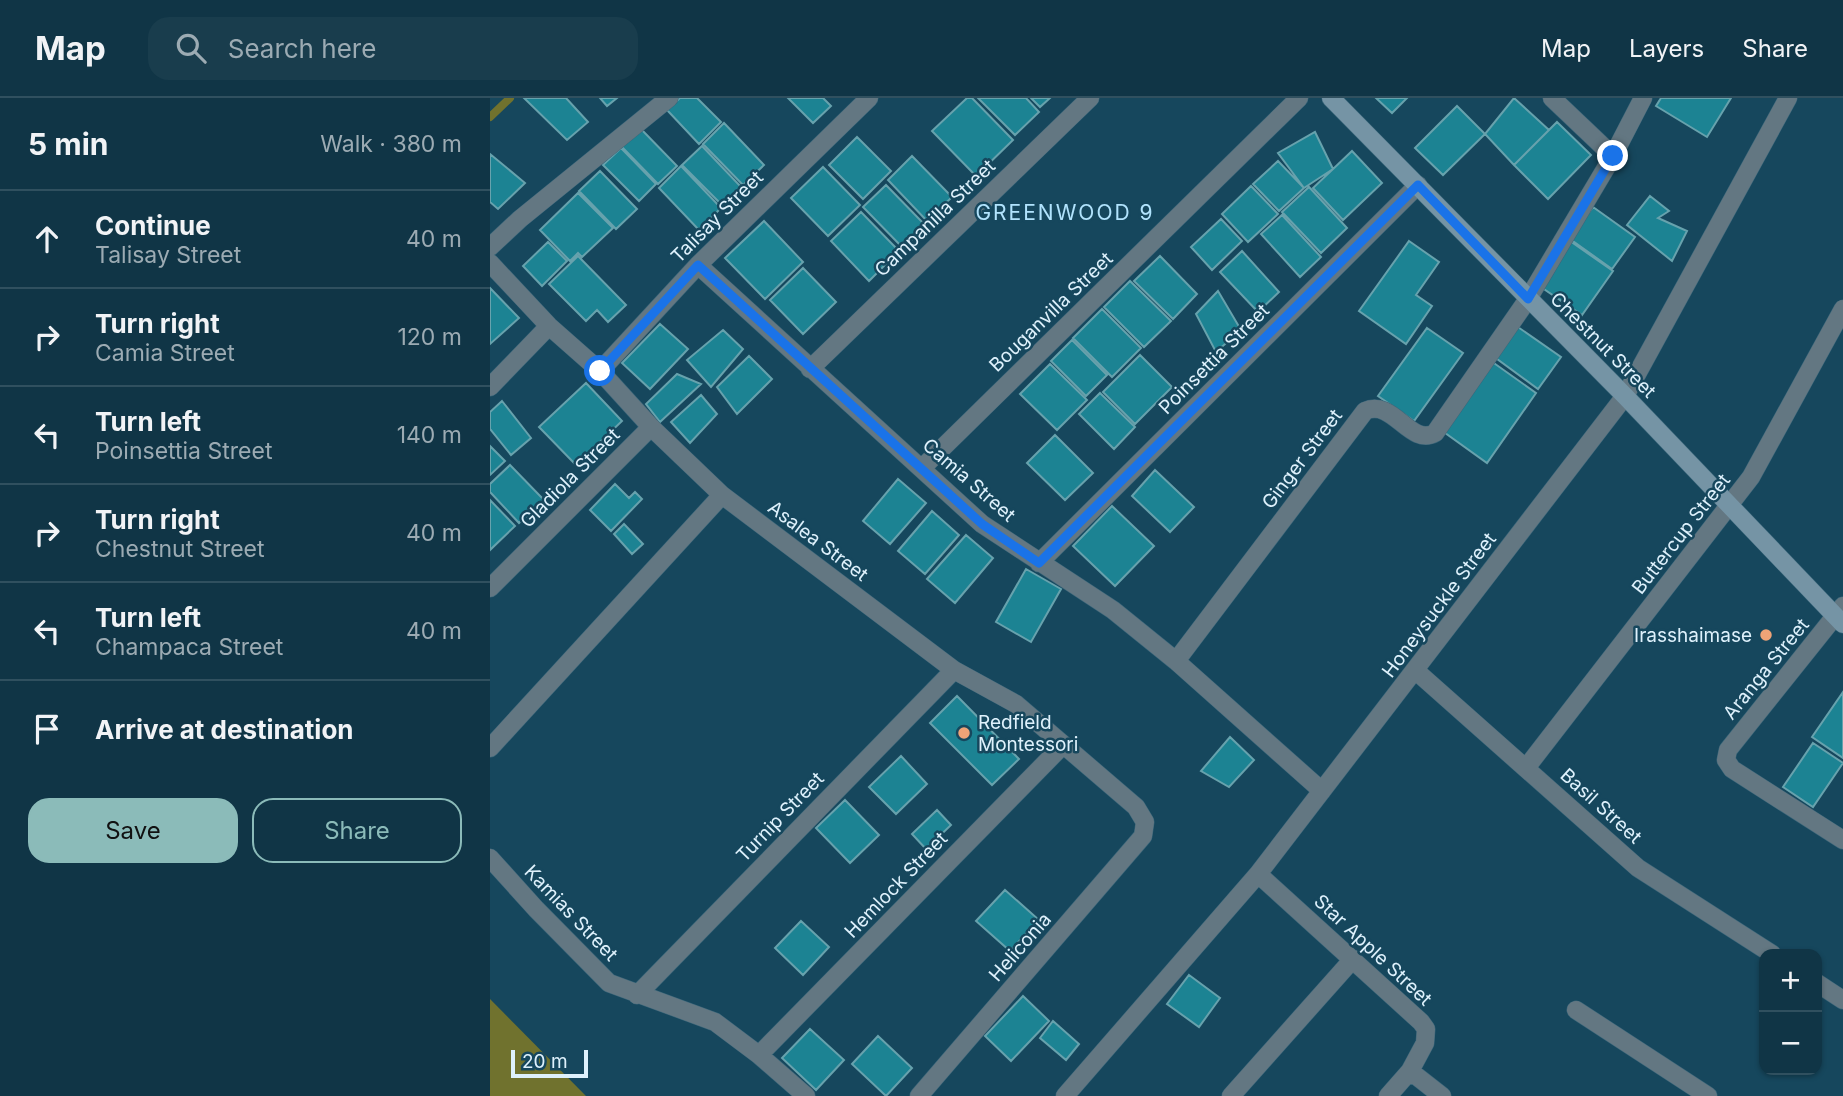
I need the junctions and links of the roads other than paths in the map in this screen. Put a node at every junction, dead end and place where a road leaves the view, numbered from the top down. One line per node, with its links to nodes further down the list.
1 (669, 98): 11 (street)
2 (869, 98): 13 (street, Talisay Street)
3 (1090, 98): 17 (street, Campanilla Street)
4 (1299, 98): 22 (street, Bouganvilla Street)
5 (1331, 98): 10 (street, Chestnut Street)
6 (1552, 98): 9 (street)
7 (1643, 98): 9 (street, Ginger Street)
8 (1788, 98): 20 (street, Honeysuckle Street)
9 (1613, 156): 14 (street, Ginger Street)
10 (1418, 185): 14 (street, Chestnut Street); 25 (street, Poinsettia Street)
11 (490, 247)
12 (490, 263): 16 (street, Asalea Street)
13 (698, 265): 17 (street, Camia Street); 18 (street, Talisay Street)
14 (1528, 299): 20 (street, Chestnut Street); 28 (street, Ginger Street)
15 (1843, 309): 24 (street, Buttercup Street)
16 (550, 326): 18 (street, Asalea Street); 19 (street)
17 (810, 369): 22 (street, Camia Street)
18 (600, 371): 21 (street, Asalea Street)
19 (490, 387)
20 (1625, 397): 24 (street, Chestnut Street); 30 (street, Honeysuckle Street)
21 (651, 427): 23 (street, Asalea Street); 26 (street, Gladiola Street)
22 (922, 468): 25 (street, Camia Street)
23 (722, 495): 29 (street, Asalea Street); 32 (street)
24 (1731, 507): 27 (street, Chestnut Street); 33 (street, Buttercup Street)
25 (1039, 563): 28 (street, Camia Street)
26 (490, 588)
27 (1840, 616): 36 (street, Aranga Street)
28 (1176, 661): 34 (street, Camia Street)
29 (954, 670): 31 (street, Asalea Street); 42 (street, Turnip Street)
30 (1416, 671): 33 (street, Basil Street); 34 (street, Honeysuckle Street)
31 (1063, 745): 35 (street, Asalea Street); 45 (street, Hemlock Street)
32 (490, 748)
33 (1526, 768): 39 (street, Basil Street)
34 (1322, 792): 38 (street, Honeysuckle Street)
35 (1145, 822): 48 (street, Heliconia)
36 (1843, 839)
37 (490, 858): 42 (street, Kamias Street)
38 (1258, 874): 40 (street, Star Apple Street); 49 (street, Honeysuckle Street)
39 (1764, 949)
40 (1353, 959): 46 (street, Star Apple Street); 50 (street)
41 (1822, 986): 43 (street)
42 (637, 995): 45 (street, Kamias Street)
43 (1843, 1000)
44 (1576, 1010): 53 (street)
45 (759, 1055): 47 (street, Kamias Street)
46 (1410, 1071): 51 (street); 52 (street)
47 (806, 1096)
48 (919, 1096)
49 (1065, 1096)
50 (1231, 1096)
51 (1388, 1096)
52 (1442, 1096)
53 (1708, 1096)

